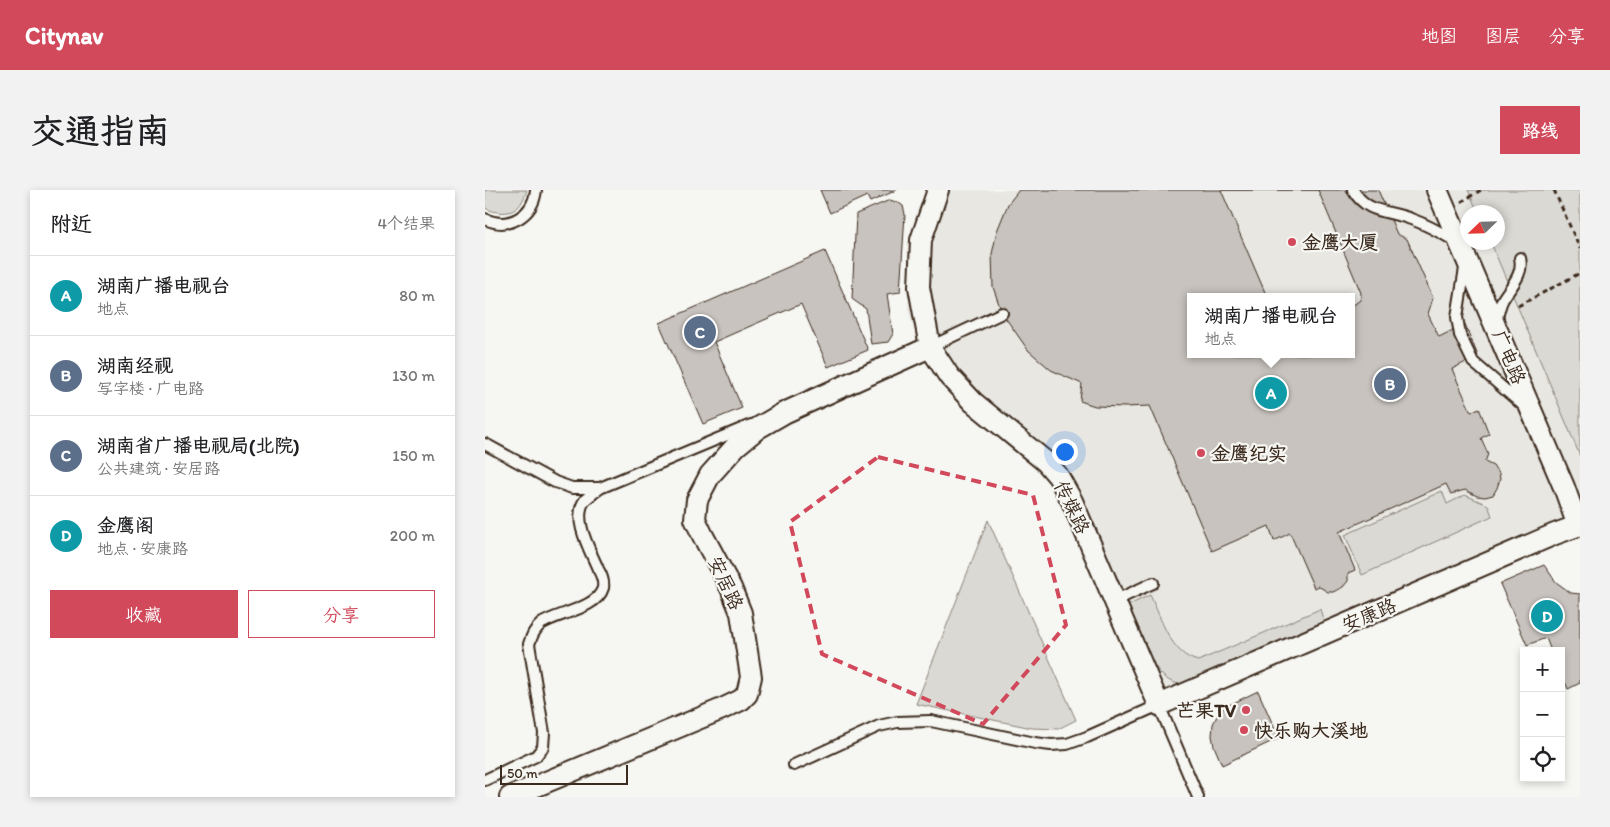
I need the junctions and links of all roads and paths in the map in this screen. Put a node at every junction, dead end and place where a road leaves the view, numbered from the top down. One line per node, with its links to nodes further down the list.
1 (536, 190): 6 (lane)
2 (938, 190): 14 (street, 传媒路)
3 (1353, 190): 8 (lane)
4 (1437, 190): 8 (street, 广电路)
5 (1554, 190): 7 (path)
6 (485, 219)
7 (1580, 249)
8 (1463, 252): 13 (street, 广电路); 16 (lane)
9 (1519, 258): 13 (lane)
10 (1580, 273): 11 (path)
11 (1518, 306)
12 (1002, 313): 14 (lane)
13 (1495, 326): 16 (street, 广电路)
14 (930, 347): 15 (street, 安居路); 21 (street, 传媒路)
15 (784, 412): 18 (lane); 25 (street, 安居路)
16 (1533, 414): 19 (street, 广电路)
17 (485, 444): 18 (lane)
18 (600, 488): 24 (lane)
19 (1579, 526): 22 (street, 安康路)
20 (1153, 583): 21 (lane)
21 (1114, 601): 22 (street, 传媒路)
22 (1159, 705): 23 (lane); 26 (lane, 传媒路)
23 (794, 765)
24 (485, 780)
25 (510, 797)
26 (1198, 797)

